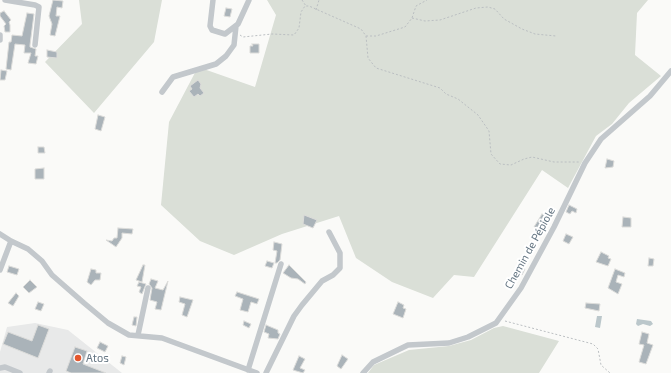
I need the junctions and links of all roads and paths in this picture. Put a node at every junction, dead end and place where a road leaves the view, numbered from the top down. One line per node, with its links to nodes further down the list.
1 (2, 0): 7 (street)
2 (213, 0): 11 (street)
3 (249, 0): 11 (street)
4 (302, 0): 8 (path)
5 (320, 0): 9 (path)
6 (427, 0): 10 (path)
7 (23, 1): 16 (street)
8 (306, 6): 9 (path); 11 (path)
9 (316, 10): 13 (path)
10 (412, 18): 13 (path); 14 (path)
11 (236, 29): 18 (street)
12 (0, 35): 15 (street)
13 (366, 36): 19 (path)
14 (556, 36)
15 (0, 40)
16 (35, 45)
17 (671, 71): 19 (street, Chemin de Pépiole)
18 (162, 92)
19 (585, 162): 26 (street, Chemin de Pépiole)
20 (329, 232): 32 (street)
21 (0, 234): 22 (street)
22 (11, 242): 24 (street); 27 (street)
23 (281, 264): 29 (street)
24 (0, 270)
25 (148, 288): 27 (street)
26 (499, 319): 33 (street, Chemin de Pépiole); 34 (path)
27 (138, 335): 29 (street)
28 (0, 368): 30 (street)
29 (248, 370): 31 (street)
30 (20, 373)
31 (257, 373)
32 (266, 373)
33 (363, 373)
34 (610, 373)

